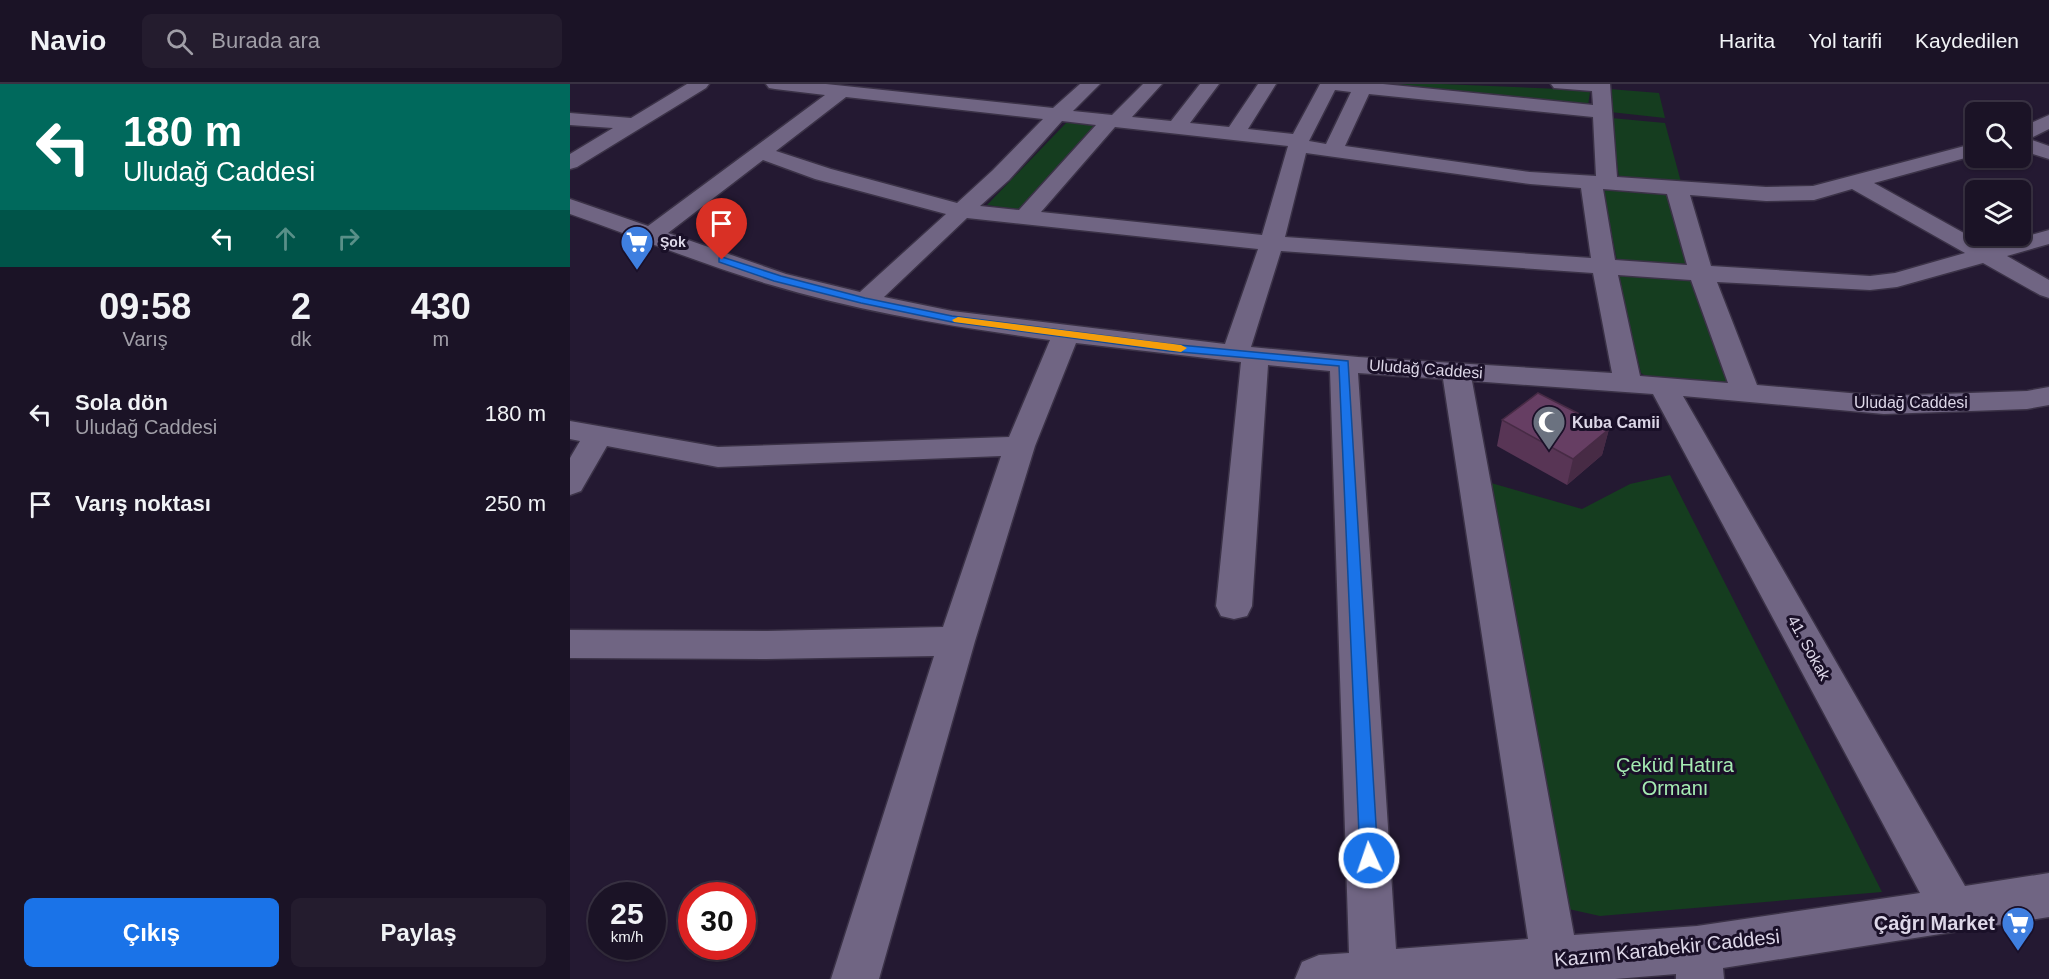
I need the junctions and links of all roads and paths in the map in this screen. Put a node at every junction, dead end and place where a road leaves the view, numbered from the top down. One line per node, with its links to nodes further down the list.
1 (700, 84): 17 (street)
2 (776, 84): 11 (street)
3 (1091, 84): 13 (street)
4 (1153, 84): 15 (street)
5 (1210, 84): 18 (street)
6 (1267, 84): 20 (street)
7 (1329, 84): 10 (street); 21 (street)
8 (1560, 84): 9 (street)
9 (1601, 85): 12 (street)
10 (1362, 88): 12 (street); 23 (street)
11 (841, 92): 13 (street); 24 (street)
12 (1601, 112): 29 (street)
13 (1057, 115): 15 (street); 32 (street)
14 (570, 119): 17 (street)
15 (1114, 121): 18 (street); 33 (street)
16 (2049, 121): 19 (street)
17 (635, 124): 27 (street)
18 (1177, 127): 20 (street)
19 (2031, 130)
20 (1235, 134): 21 (street)
21 (1299, 144): 23 (street); 36 (street)
22 (2031, 147): 26 (street)
23 (1333, 151): 29 (street)
24 (759, 152): 32 (street); 34 (street)
25 (1965, 152): 28 (street)
26 (2049, 153)
27 (570, 163)
28 (1857, 183): 30 (street); 37 (street)
29 (1599, 184): 30 (street); 38 (street)
30 (1677, 189): 39 (street)
31 (570, 206): 34 (street, Uludağ Caddesi)
32 (960, 211): 33 (street); 41 (street)
33 (1024, 218): 36 (street)
34 (651, 234): 41 (street, Uludağ Caddesi)
35 (2049, 237): 37 (street)
36 (1272, 243): 38 (street); 43 (street)
37 (1986, 255): 39 (street); 40 (street)
38 (1604, 266): 39 (street); 46 (street)
39 (1701, 273): 48 (street)
40 (2049, 290)
41 (865, 301): 42 (street, Uludağ Caddesi)
42 (1066, 334): 43 (street, Uludağ Caddesi); 51 (street)
43 (1245, 354): 44 (street, Uludağ Caddesi); 53 (street)
44 (1344, 364): 45 (street, Uludağ Caddesi); 60 (street)
45 (1456, 371): 46 (street, Uludağ Caddesi); 58 (street)
46 (1628, 382): 47 (street, Uludağ Caddesi)
47 (1664, 386): 48 (street, Uludağ Caddesi); 57 (street, 41. Sokak)
48 (1746, 393): 49 (street, Uludağ Caddesi)
49 (2049, 396)
50 (584, 433): 51 (street); 52 (street)
51 (1020, 446): 54 (street)
52 (570, 484)
53 (1234, 606)
54 (957, 641): 55 (street); 61 (street)
55 (570, 644)
56 (2049, 895): 57 (street, Kazım Karabekir Caddesi)
57 (1954, 911): 59 (street, Kazım Karabekir Caddesi)
58 (1555, 959): 59 (street, Kazım Karabekir Caddesi); 60 (street, Kazım Karabekir Caddesi)
59 (1698, 964)
60 (1374, 975): 62 (street, Kazım Karabekir Caddesi)
61 (855, 979)
62 (1319, 979)

